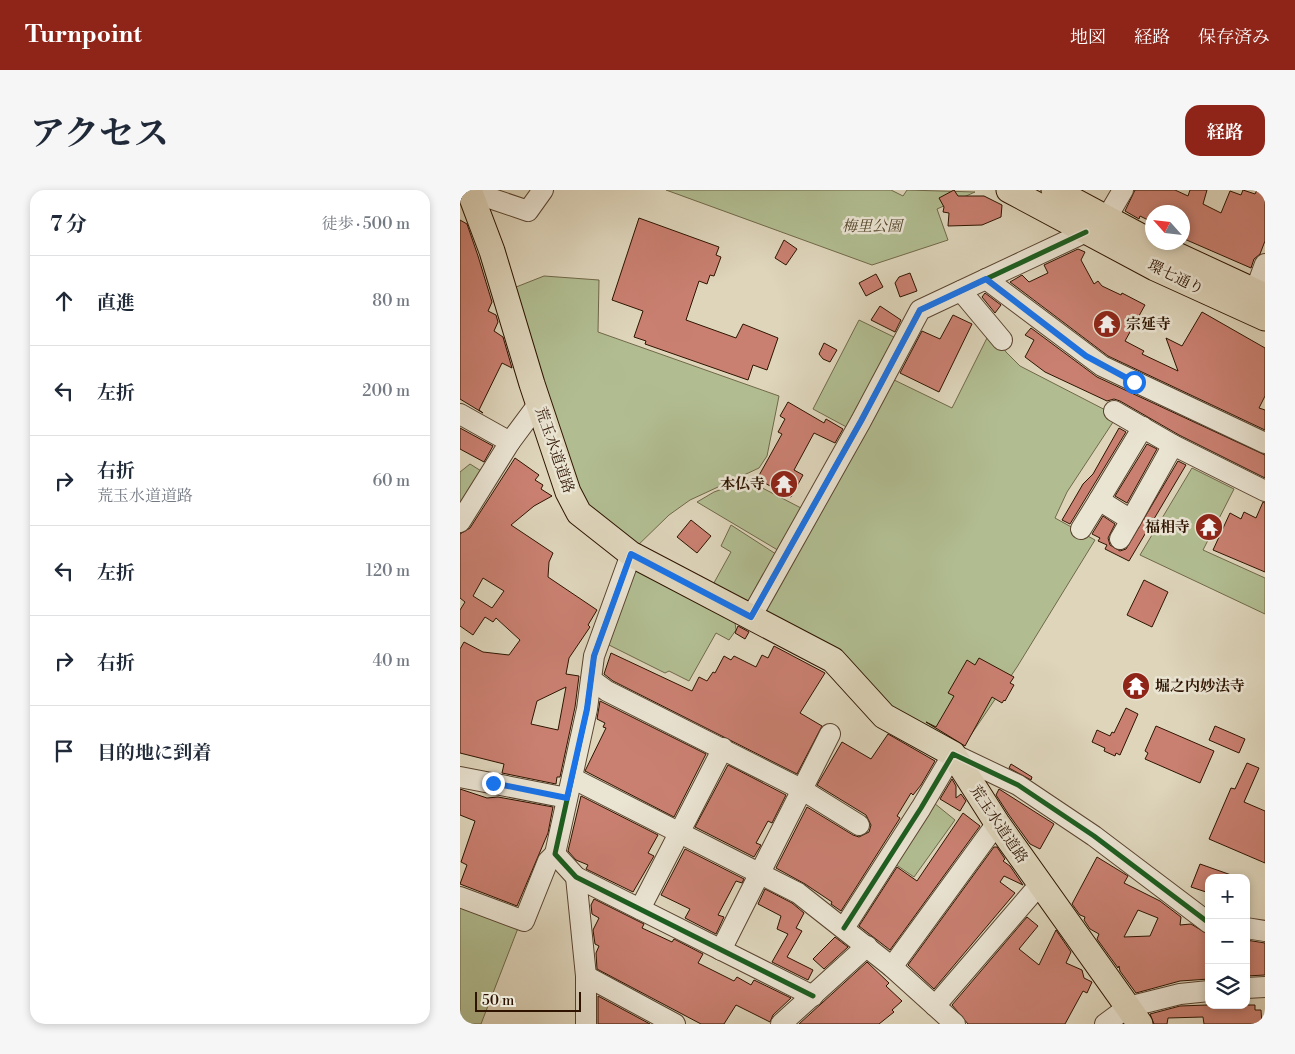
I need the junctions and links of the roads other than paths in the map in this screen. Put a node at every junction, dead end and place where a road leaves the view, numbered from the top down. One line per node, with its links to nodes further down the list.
1 (543, 190): 5 (street)
2 (1009, 190): 6 (main road, 環七通り)
3 (1054, 190): 6 (main road, 環七通り)
4 (1123, 190): 6 (street)
5 (467, 194): 12 (main road, 荒玉水道道路)
6 (1096, 226): 8 (street); 10 (main road, 環七通り)
7 (1265, 264): 10 (street)
8 (986, 279): 9 (street); 17 (street)
9 (961, 290): 11 (street); 26 (street)
10 (1258, 305)
11 (1002, 340)
12 (539, 403): 16 (street); 25 (main road, 荒玉水道道路)
13 (1114, 412): 15 (street)
14 (460, 414): 16 (street)
15 (1143, 427): 18 (street); 20 (street)
16 (510, 442): 22 (street)
17 (1265, 443)
18 (1173, 445): 19 (street); 21 (street)
19 (1265, 491)
20 (1099, 500): 21 (street); 23 (street)
21 (1130, 520): 24 (street)
22 (460, 522)
23 (1081, 529)
24 (1120, 539)
25 (631, 554): 26 (main road, 荒玉水道道路); 27 (street)
26 (751, 617): 30 (main road, 荒玉水道道路)
27 (592, 680): 29 (street); 32 (street)
28 (830, 734): 33 (street)
29 (723, 748): 33 (street); 37 (street)
30 (953, 754): 35 (main road, 荒玉水道道路); 44 (street); 45 (street)
31 (460, 777): 34 (street)
32 (572, 778): 34 (street); 37 (street)
33 (801, 789): 36 (street); 39 (street)
34 (567, 798): 38 (street)
35 (997, 823): 41 (main road, 荒玉水道道路); 50 (street)
36 (859, 825)
37 (680, 833): 39 (street); 43 (street)
38 (555, 854): 40 (street); 42 (street)
39 (759, 873): 45 (street); 49 (street)
40 (576, 877): 43 (street); 51 (street)
41 (1040, 884): 56 (street); 57 (main road, 荒玉水道道路)
42 (460, 896)
43 (640, 909): 49 (street)
44 (1205, 920)
45 (844, 928): 48 (street)
46 (1250, 929): 47 (street)
47 (1265, 931)
48 (867, 946): 50 (street); 55 (street)
49 (721, 950): 55 (street)
50 (892, 967): 56 (street)
51 (586, 976): 58 (street); 59 (street)
52 (1265, 987): 53 (street)
53 (1250, 988)
54 (1205, 991): 57 (street)
55 (813, 996): 60 (street)
56 (935, 1006): 61 (street)
57 (1134, 1016): 62 (street)
58 (586, 1024)
59 (675, 1024)
60 (781, 1024)
61 (955, 1024)
62 (1105, 1024)

